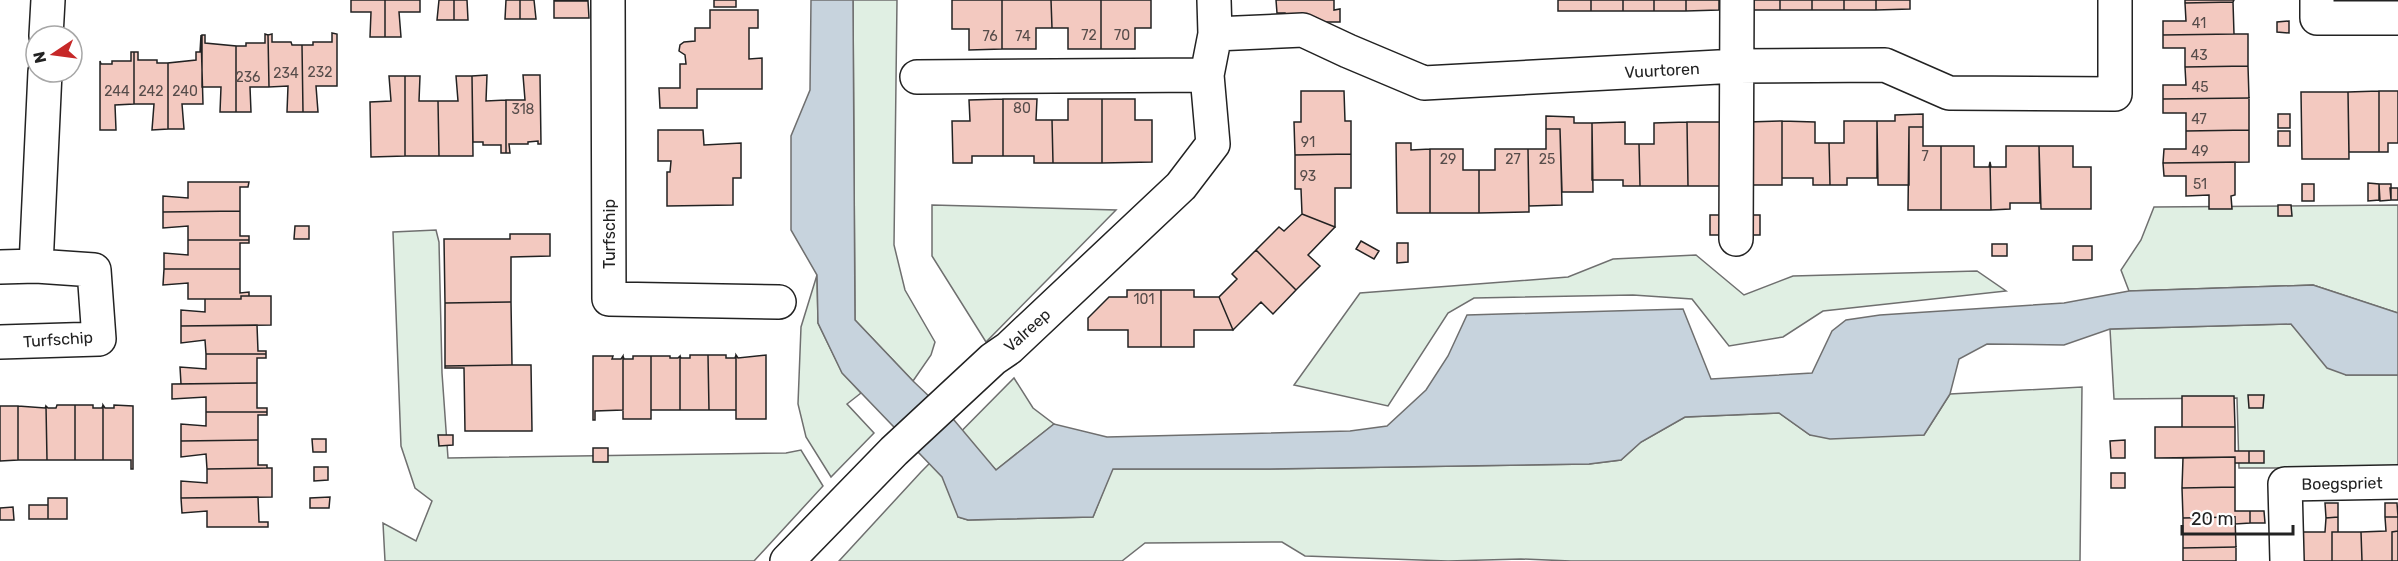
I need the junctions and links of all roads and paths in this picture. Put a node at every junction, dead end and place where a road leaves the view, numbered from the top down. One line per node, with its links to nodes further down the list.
1 (48, 0): 8 (street)
2 (608, 0): 17 (street, Turfschip)
3 (1214, 0): 9 (street, Valreep)
4 (1737, 0): 10 (street)
5 (2115, 0): 10 (street, Vuurtoren)
6 (2317, 0): 7 (street)
7 (2398, 18)
8 (47, 24)
9 (1215, 34): 10 (street, Vuurtoren); 11 (street, Valreep)
10 (1737, 66): 14 (street)
11 (1207, 75): 12 (street); 20 (street, Valreep)
12 (917, 77)
13 (44, 84): 15 (street)
14 (1736, 239)
15 (36, 266): 16 (street, Turfschip); 18 (street, Turfschip)
16 (0, 267)
17 (779, 302)
18 (0, 342)
19 (2398, 482): 21 (street, Boegspriet)
20 (787, 561)
21 (2287, 561)

